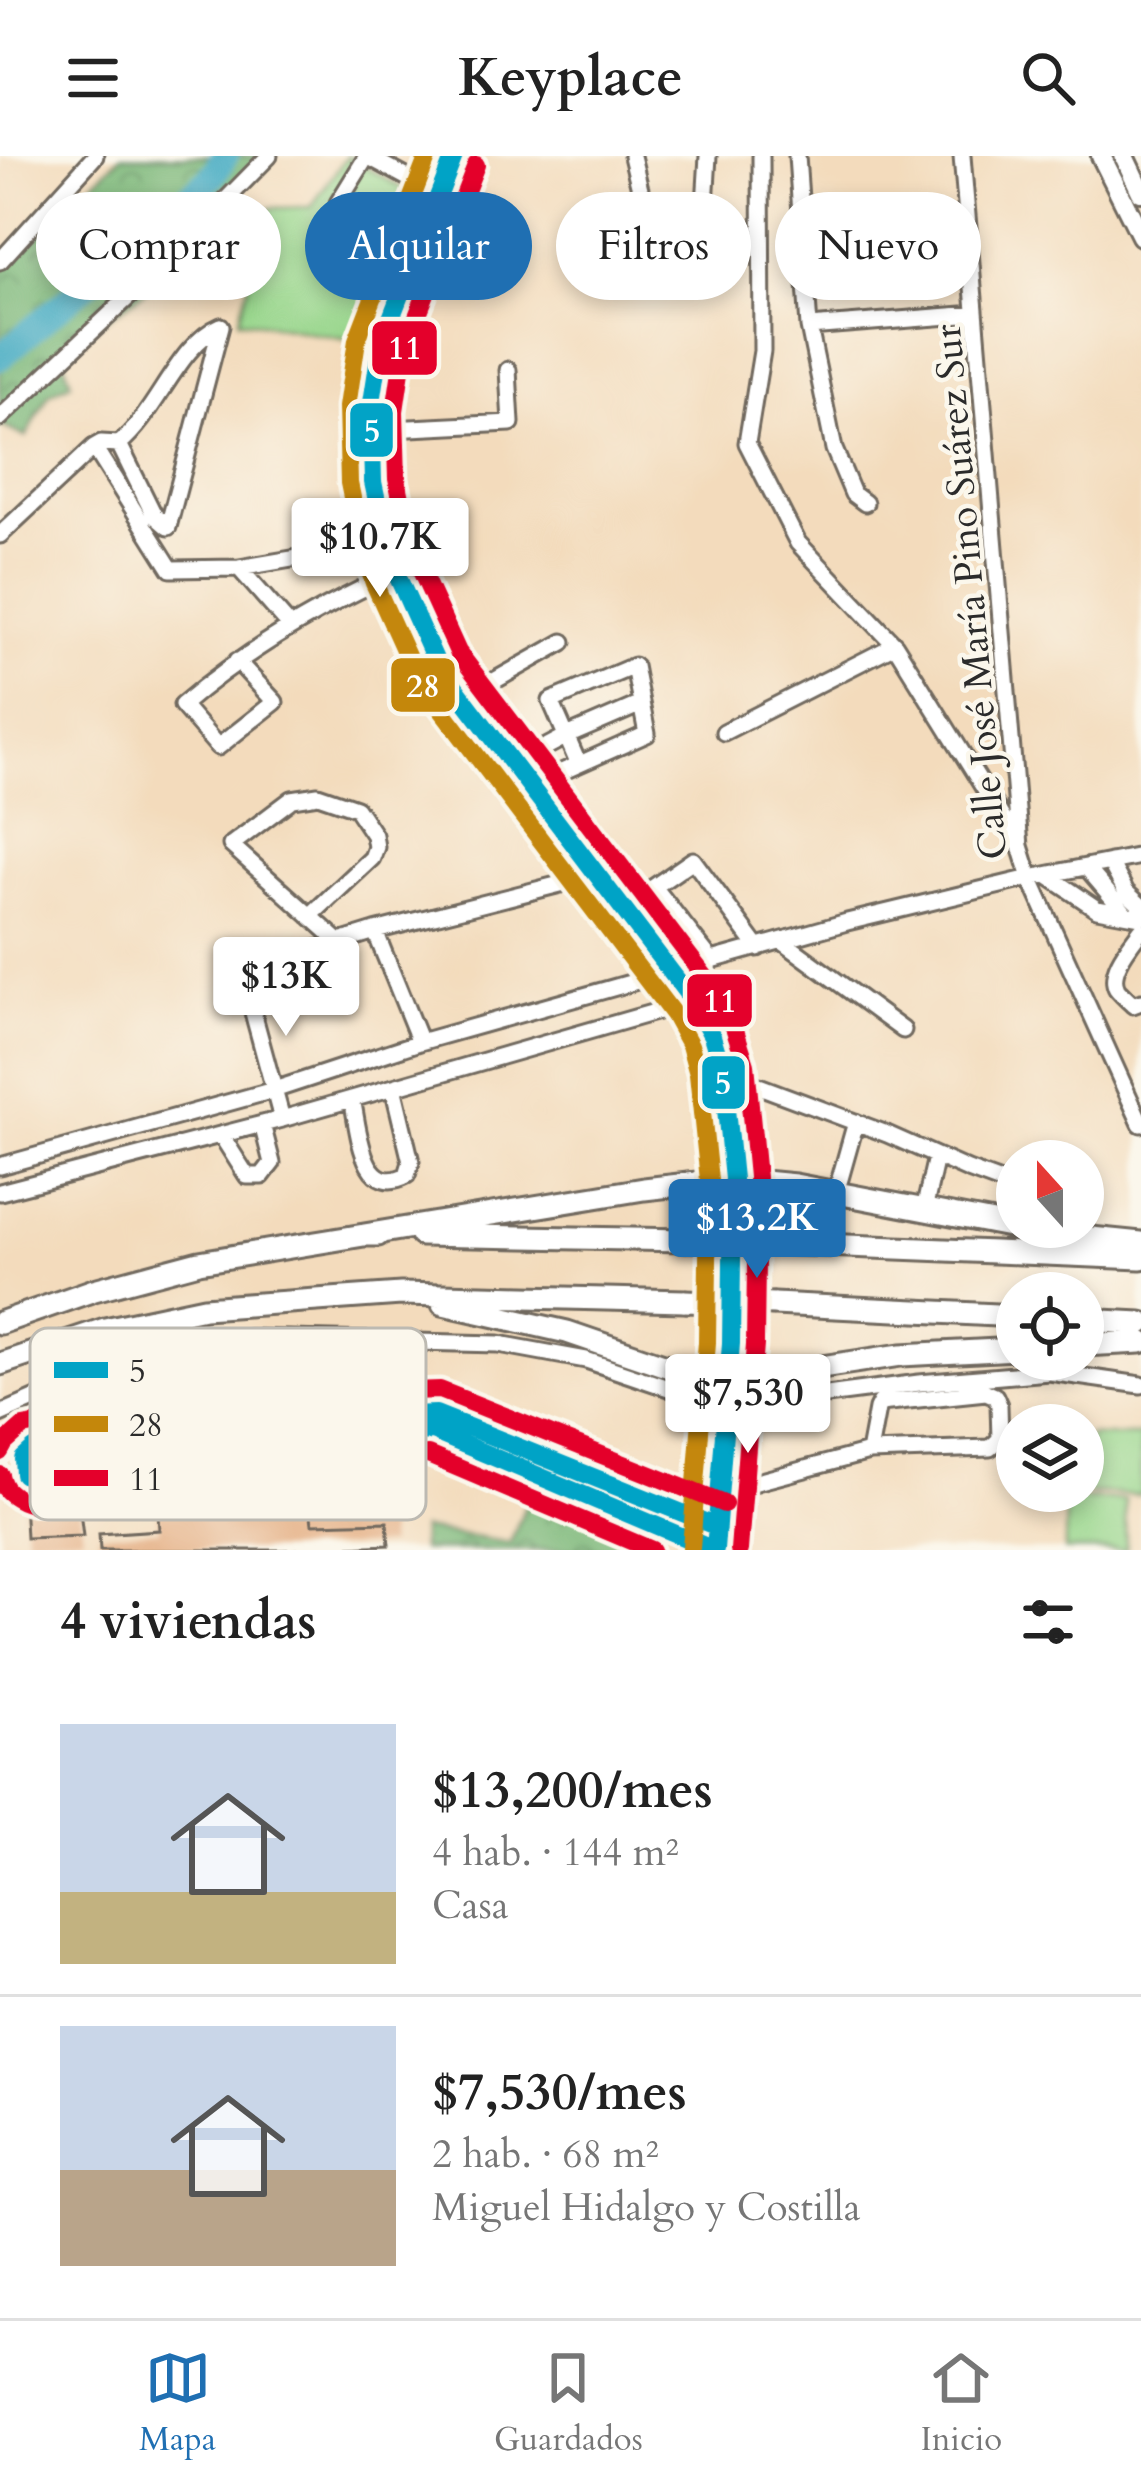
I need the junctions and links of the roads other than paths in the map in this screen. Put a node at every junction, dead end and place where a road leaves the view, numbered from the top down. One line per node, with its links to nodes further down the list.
1 (95, 156): 18 (street)
2 (269, 156): 24 (street)
3 (454, 156): 14 (street)
4 (472, 156): 15 (street)
5 (632, 156): 6 (street)
6 (708, 156)
7 (761, 156): 36 (street)
8 (797, 156): 22 (street)
9 (962, 156): 21 (street, Calle José María Pino Suárez Sur)
10 (1101, 156): 17 (main road)
11 (1124, 156): 16 (main road)
12 (345, 192): 13 (street)
13 (433, 192)
14 (447, 192)
15 (450, 192)
16 (1141, 192)
17 (1141, 236)
18 (0, 261)
19 (401, 300): 30 (street)
20 (415, 300): 25 (street)
21 (975, 314): 22 (street); 45 (street, Calle José María Pino Suárez Sur)
22 (809, 327): 28 (street)
23 (508, 370): 25 (street)
24 (0, 418)
25 (390, 429): 31 (street)
26 (119, 444): 26 (street); 27 (street)
27 (94, 447): 29 (street); 32 (street)
28 (865, 503)
29 (0, 536)
30 (386, 543): 32 (street); 33 (street)
31 (413, 566): 33 (street); 38 (street)
32 (239, 568): 34 (street)
33 (396, 573): 34 (street); 44 (street)
34 (290, 626): 37 (street)
35 (563, 642): 38 (street)
36 (895, 645): 40 (street); 45 (street)
37 (237, 661): 37 (street)
38 (478, 690): 42 (street)
39 (641, 704): 41 (street); 41 (street); 43 (street)
40 (724, 733)
41 (567, 736): 42 (street); 43 (street)
42 (529, 756): 44 (street)
43 (578, 763): 44 (street)
44 (538, 782): 49 (street); 52 (street)
45 (1020, 846): 50 (street, Calle José María Pino Suárez Sur)
46 (1141, 856): 47 (street)
47 (1109, 862): 48 (street); 53 (street)
48 (1085, 868): 50 (street); 53 (street)
49 (596, 875): 55 (street); 62 (street)
50 (1038, 877): 53 (street); 58 (street); 72 (street, Calle José María Pino Suárez Sur)
51 (654, 887): 52 (street); 59 (street); 60 (street)
52 (638, 898): 61 (street)
53 (1138, 910)
54 (310, 916): 54 (street); 57 (street)
55 (375, 931): 57 (street); 67 (street)
56 (1138, 940): 65 (street)
57 (338, 941): 70 (street)
58 (782, 941): 59 (street); 66 (street)
59 (758, 948): 60 (street)
60 (712, 961): 61 (street)
61 (690, 968): 62 (street); 63 (street)
62 (669, 973): 64 (street); 67 (street)
63 (712, 994): 64 (street); 68 (street)
64 (693, 1001): 69 (street); 80 (street)
65 (1141, 1003)
66 (903, 1030)
67 (420, 1042): 70 (street)
68 (743, 1080): 74 (street); 80 (street)
69 (394, 1087): 71 (street); 71 (street)
70 (274, 1090): 73 (street); 79 (street)
71 (352, 1099): 73 (street)
72 (1137, 1102): 76 (street, Calle José María Pino Suárez Sur)
73 (282, 1119): 75 (street)
74 (856, 1122): 78 (street); 83 (street)
75 (262, 1124): 77 (street); 77 (street)
76 (1141, 1124)
77 (220, 1135): 82 (street)
78 (936, 1157): 81 (street); 84 (street)
79 (0, 1166)
80 (733, 1179): 83 (highway); 85 (highway); 100 (street)
81 (996, 1180)
82 (0, 1192)
83 (836, 1193): 84 (highway)
84 (924, 1210): 86 (highway)
85 (364, 1234): 87 (highway, bridge); 91 (highway)
86 (1141, 1243)
87 (1141, 1258)
88 (401, 1294): 89 (highway, bridge); 93 (highway); 100 (highway)
89 (996, 1315)
90 (1104, 1321): 92 (highway)
91 (0, 1323)
92 (1141, 1323)
93 (110, 1328)
94 (426, 1342): 103 (street)
95 (1141, 1342): 96 (highway)
96 (1104, 1345)
97 (996, 1350): 100 (highway)
98 (30, 1354): 99 (highway)
99 (0, 1364)
100 (728, 1381): 103 (street)
101 (1141, 1385): 103 (street)
102 (30, 1401): 104 (street)
103 (727, 1408): 111 (street)
104 (0, 1414)
105 (426, 1422): 106 (street)
106 (434, 1422): 107 (street); 109 (street); 110 (street)
107 (426, 1423)
108 (869, 1452): 108 (street); 111 (street)
109 (571, 1466): 110 (street); 112 (street)
110 (563, 1486): 113 (street)
111 (718, 1492): 112 (street)
112 (715, 1526): 113 (street)
113 (714, 1550)

